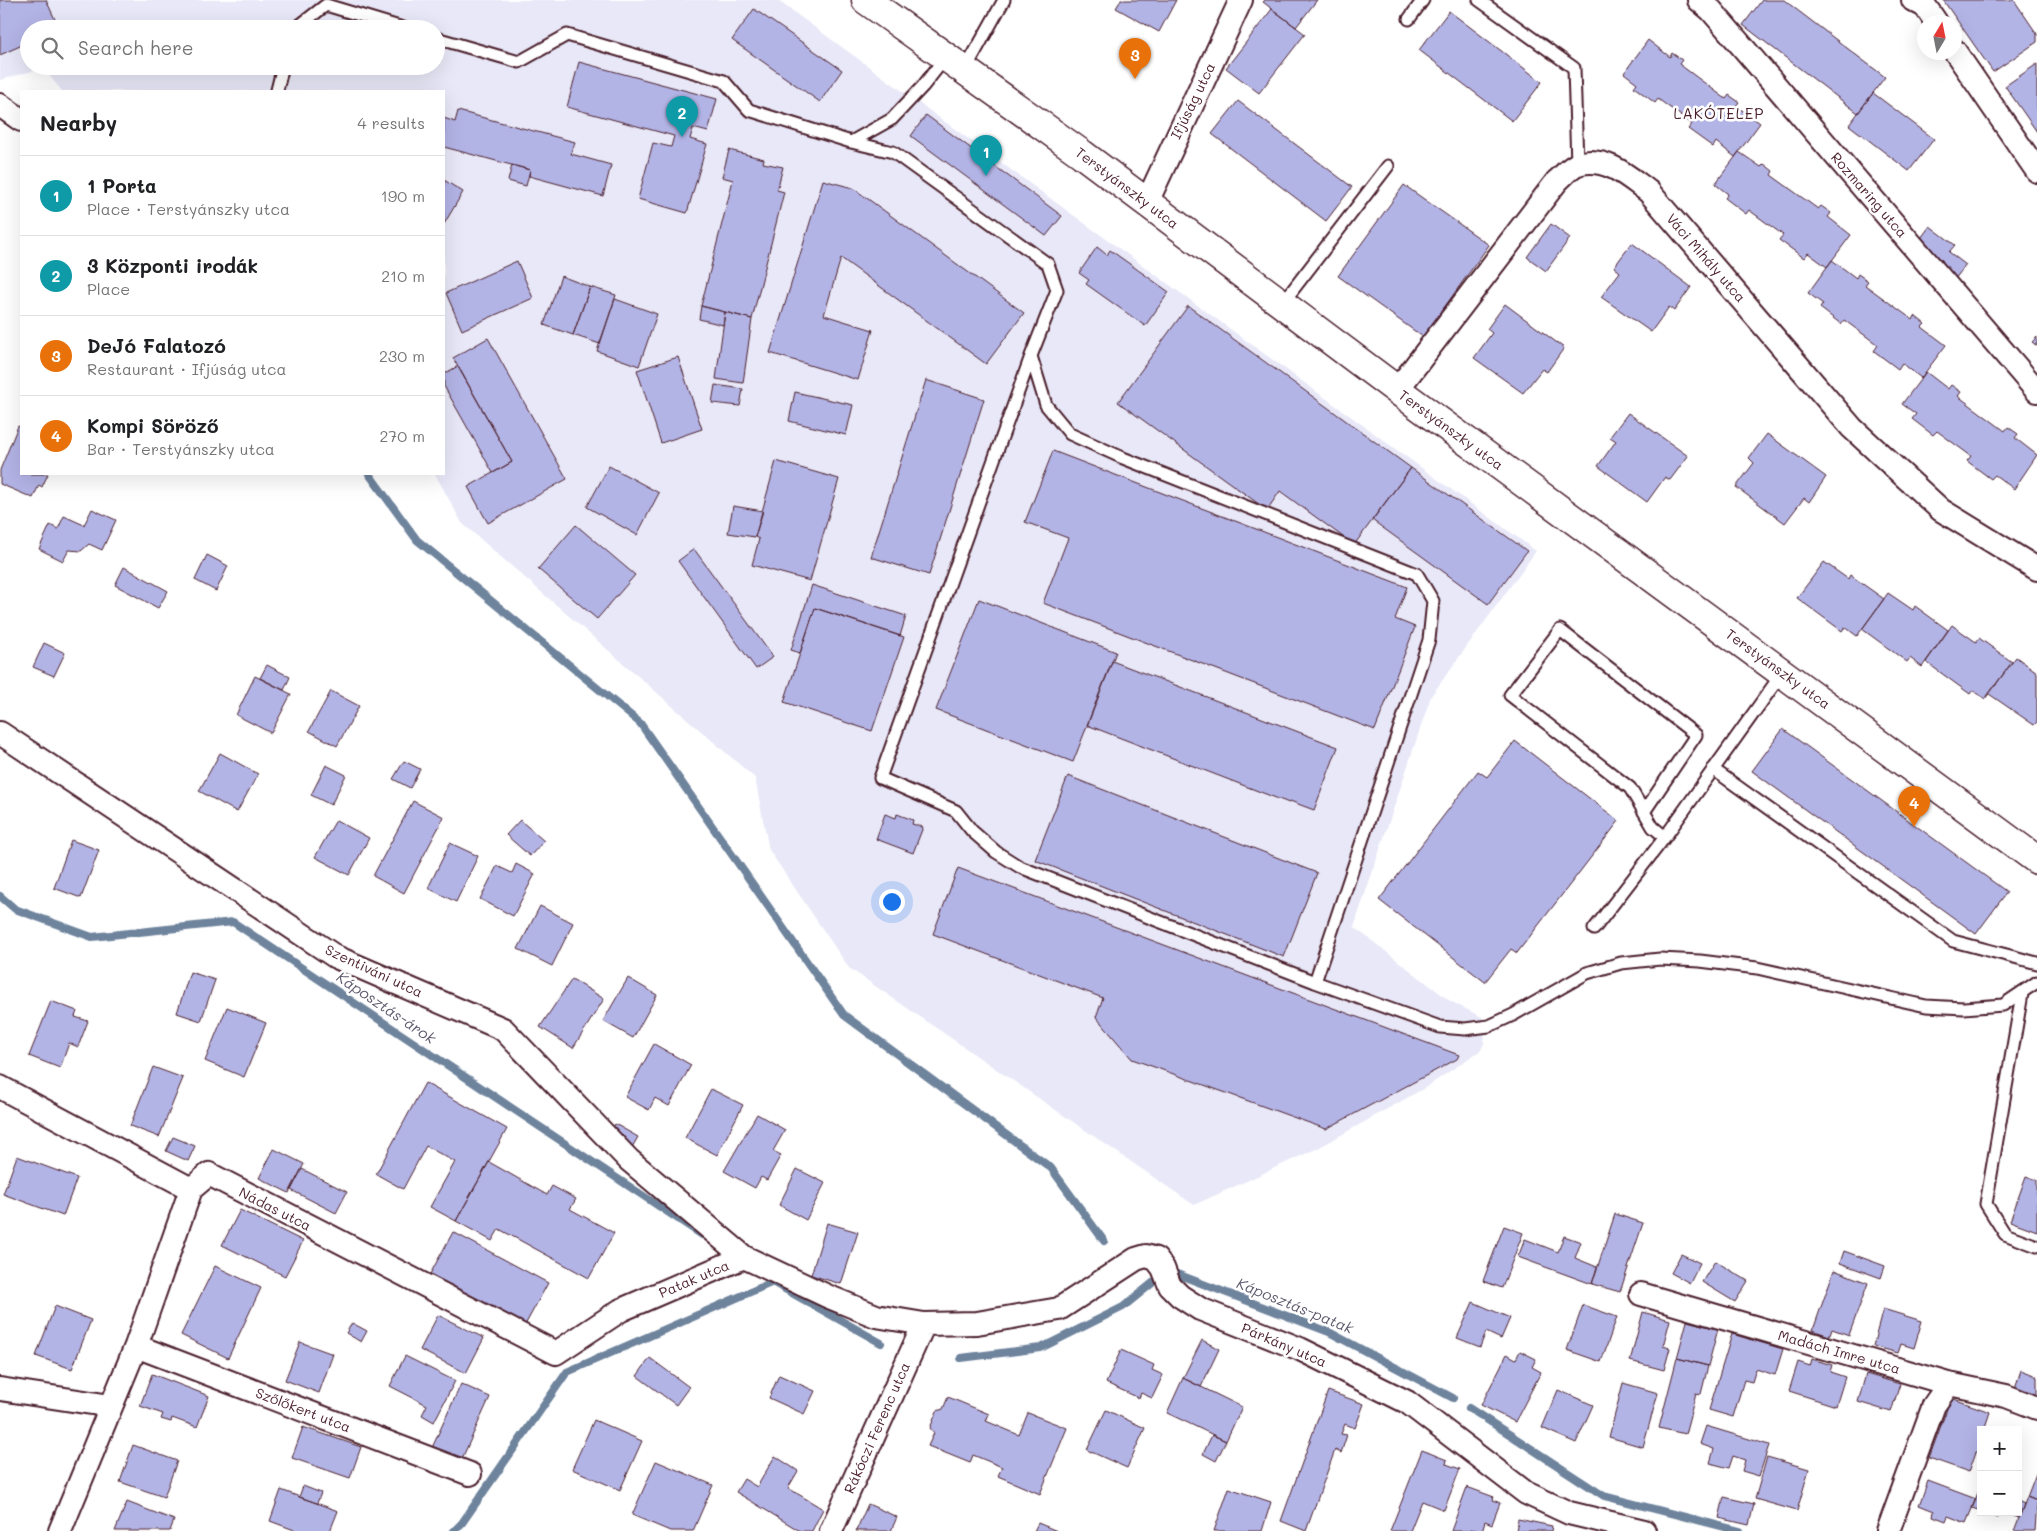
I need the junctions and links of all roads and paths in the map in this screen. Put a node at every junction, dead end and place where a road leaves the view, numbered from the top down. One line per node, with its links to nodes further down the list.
1 (866, 0): 14 (main road, Terstyánszky utca)
2 (1004, 0): 14 (lane)
3 (1241, 0): 23 (street, Ifjúság utca)
4 (1423, 0): 9 (lane)
5 (1479, 0): 20 (lane)
6 (1699, 0): 27 (street, Rozmaring utca)
7 (1913, 0): 8 (street)
8 (1931, 15)
9 (1409, 19)
10 (307, 20): 11 (lane)
11 (376, 20)
12 (445, 41): 19 (lane)
13 (1961, 60): 22 (street)
14 (955, 65): 19 (lane); 23 (main road, Terstyánszky utca)
15 (281, 75): 16 (lane)
16 (277, 90)
17 (0, 105): 18 (street)
18 (20, 119)
19 (851, 142): 25 (lane)
20 (1577, 164): 26 (street); 28 (street, Váci Mihály utca)
21 (1388, 166): 24 (lane)
22 (2037, 171)
23 (1146, 202): 24 (main road, Terstyánszky utca)
24 (1282, 304): 26 (main road, Terstyánszky utca)
25 (1031, 356): 37 (lane); 37 (lane)
26 (1397, 390): 29 (main road, Terstyánszky utca)
27 (2037, 391)
28 (2034, 561)
29 (1783, 672): 31 (lane); 34 (main road, Terstyánszky utca)
30 (0, 733): 43 (street, Szentiváni utca)
31 (1714, 769): 33 (lane); 36 (lane)
32 (1644, 812): 32 (lane); 33 (lane)
33 (1665, 837): 35 (lane)
34 (2037, 860)
35 (1594, 929)
36 (2037, 963)
37 (1315, 982): 39 (lane)
38 (2037, 982): 39 (lane)
39 (2022, 994): 42 (lane)
40 (0, 1087): 41 (street)
41 (191, 1189): 46 (street); 47 (street, Nádas utca)
42 (2037, 1246)
43 (744, 1257): 45 (street, Patak utca); 47 (street, Patak utca)
44 (1642, 1294): 48 (street, Madách Imre utca)
45 (924, 1324): 54 (street, Rákóczi Ferenc utca); 55 (street, Párkány utca)
46 (136, 1346): 50 (street); 52 (street, Szőlőkert utca)
47 (556, 1353)
48 (1948, 1384): 51 (street, Madách Imre utca); 56 (street)
49 (0, 1389): 50 (street)
50 (111, 1406): 53 (street)
51 (2037, 1408)
52 (470, 1474)
53 (60, 1531)
54 (831, 1531)
55 (1644, 1531)
56 (1888, 1531)

